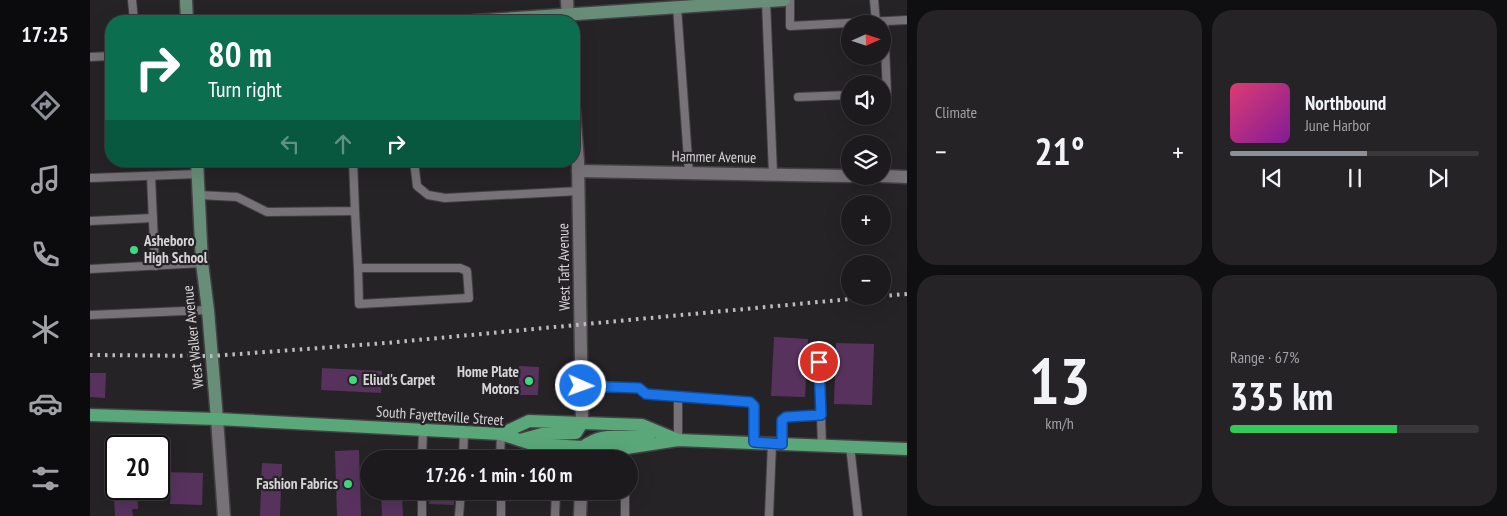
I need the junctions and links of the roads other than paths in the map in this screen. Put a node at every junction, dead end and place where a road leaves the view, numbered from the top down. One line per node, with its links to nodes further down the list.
1 (132, 0): 9 (lane)
2 (186, 0): 10 (street)
3 (567, 0): 11 (street)
4 (784, 0): 7 (street)
5 (790, 0): 16 (lane)
6 (874, 0): 12 (lane)
7 (766, 1): 8 (street); 27 (lane)
8 (677, 7): 13 (street); 26 (lane)
9 (133, 15)
10 (187, 15)
11 (568, 15)
12 (878, 15)
13 (580, 17)
14 (907, 20): 15 (lane)
15 (891, 21)
16 (841, 24)
17 (105, 56): 18 (lane)
18 (90, 57)
19 (841, 95): 20 (lane)
20 (798, 97)
21 (352, 167): 35 (lane)
22 (415, 167): 33 (lane)
23 (578, 167): 25 (street, West Taft Avenue)
24 (197, 168): 28 (lane); 34 (street, West Walker Avenue)
25 (578, 171): 26 (street, Hammer Avenue); 33 (street, West Taft Avenue)
26 (689, 173): 27 (street, Hammer Avenue)
27 (772, 174): 29 (street, Hammer Avenue)
28 (152, 176): 32 (lane); 36 (lane)
29 (841, 176)
30 (891, 176): 31 (street)
31 (907, 177)
32 (90, 178)
33 (579, 191): 45 (street, West Taft Avenue)
34 (200, 195): 35 (lane); 38 (street, West Walker Avenue)
35 (355, 211): 40 (lane)
36 (153, 218): 37 (lane); 39 (lane)
37 (90, 221)
38 (202, 263): 39 (lane); 42 (street, West Walker Avenue)
39 (155, 266): 41 (lane)
40 (358, 268): 40 (lane)
41 (90, 270)
42 (208, 310): 43 (lane); 49 (street, West Walker Avenue)
43 (90, 315)
44 (819, 362): 48 (lane)
45 (581, 386): 46 (lane); 50 (street, West Taft Avenue)
46 (678, 397): 56 (lane); 57 (lane)
47 (90, 415): 49 (main road, South Fayetteville Street)
48 (821, 415): 58 (lane); 59 (lane)
49 (217, 419): 51 (main road, South Fayetteville Street); 74 (street)
50 (582, 423): 53 (main road); 54 (main road); 55 (main road)
51 (422, 431): 52 (main road, South Fayetteville Street); 62 (lane)
52 (464, 432): 54 (main road, South Fayetteville Street); 63 (lane)
53 (657, 432): 56 (main road); 66 (main road)
54 (501, 434): 55 (main road, South Fayetteville Street); 64 (lane)
55 (520, 440): 65 (main road, South Fayetteville Street)
56 (678, 440): 57 (main road, South Fayetteville Street); 67 (main road, South Fayetteville Street)
57 (754, 442): 58 (main road, South Fayetteville Street)
58 (776, 443): 59 (main road, South Fayetteville Street); 81 (lane)
59 (822, 445): 60 (main road, South Fayetteville Street)
60 (850, 446): 61 (main road, South Fayetteville Street); 82 (lane)
61 (907, 449)
62 (422, 450)
63 (463, 450)
64 (500, 450)
65 (566, 450)
66 (586, 450)
67 (638, 450)
68 (422, 500): 75 (lane)
69 (460, 500): 76 (lane)
70 (501, 500): 77 (lane)
71 (556, 500): 78 (lane)
72 (581, 500): 79 (street)
73 (625, 500): 80 (lane)
74 (224, 516)
75 (422, 516)
76 (459, 516)
77 (501, 516)
78 (555, 516)
79 (580, 516)
80 (625, 516)
81 (769, 516)
82 (858, 516)

